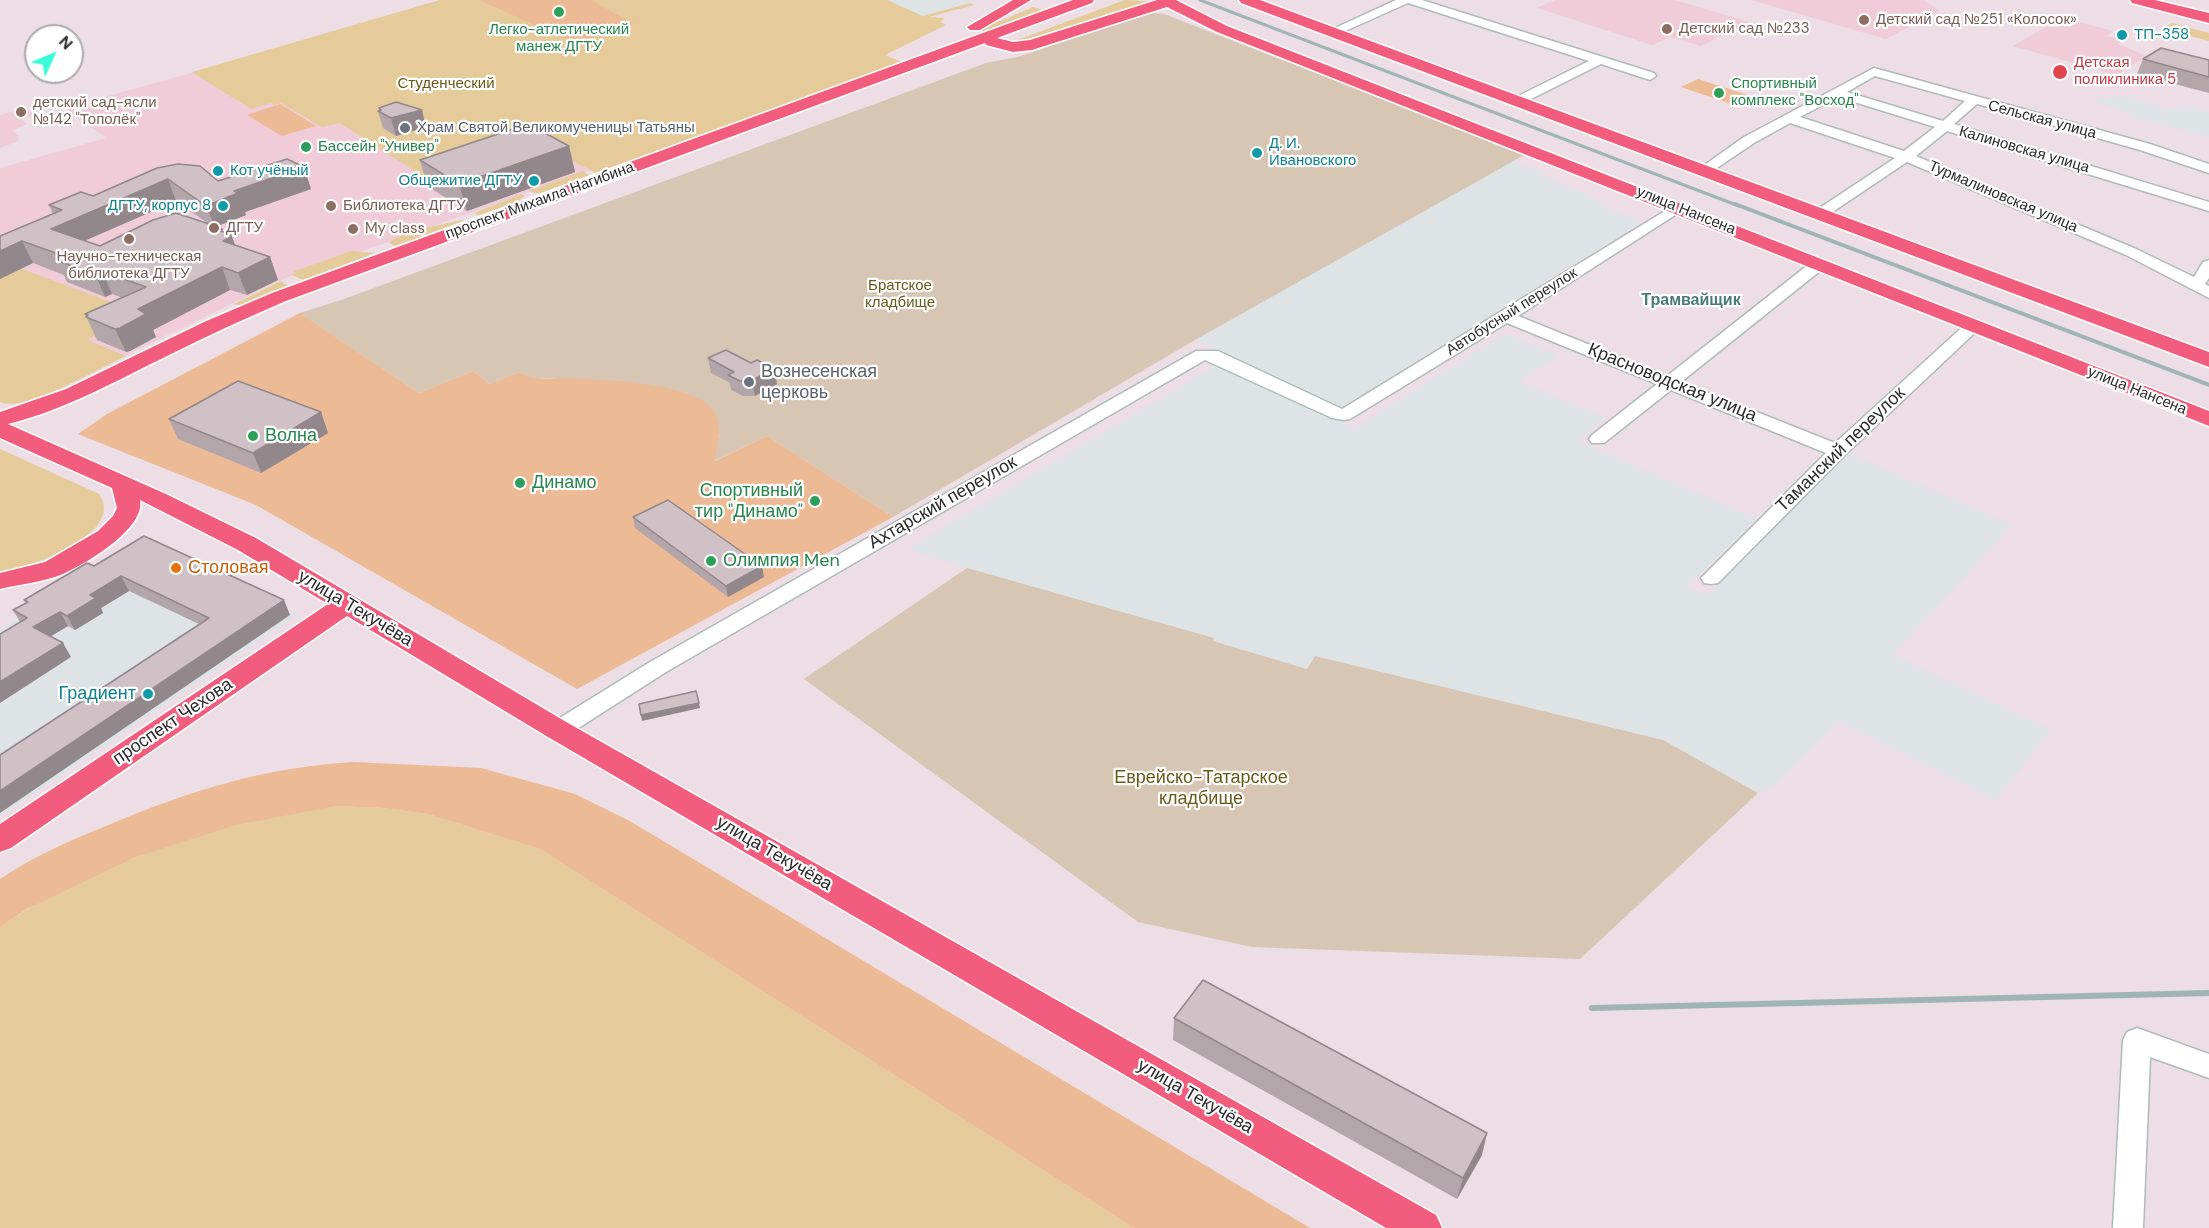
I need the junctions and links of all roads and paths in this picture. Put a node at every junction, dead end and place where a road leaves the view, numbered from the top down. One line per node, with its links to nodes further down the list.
1 (1024, 0): 12 (main road)
2 (1087, 0): 12 (main road, проспект Михаила Нагибина)
3 (1105, 0): 12 (main road, проспект Михаила Нагибина)
4 (1246, 0): 11 (main road)
5 (1408, 0): 11 (street); 13 (street)
6 (2137, 0): 10 (main road)
7 (2165, 0): 9 (main road)
8 (1166, 1): 12 (main road); 23 (main road, улица Нансена)
9 (2209, 11)
10 (2209, 18)
11 (1330, 33): 17 (main road)
12 (982, 38): 35 (main road, проспект Михаила Нагибина); 38 (main road, проспект Михаила Нагибина)
13 (1600, 60): 14 (street); 17 (street)
14 (1650, 76)
15 (1838, 93): 16 (street, Сельская улица); 18 (street); 19 (street, Калиновская улица)
16 (1973, 101): 19 (street); 21 (street, Сельская улица)
17 (1517, 102): 22 (main road)
18 (1789, 118): 20 (street, Турмалиновская улица); 22 (street)
19 (1942, 126): 20 (street); 24 (street, Калиновская улица)
20 (1904, 156): 25 (street); 28 (street, Турмалиновская улица)
21 (2209, 169)
22 (1703, 171): 25 (main road)
23 (1678, 207): 26 (main road, улица Нансена); 30 (street, Автобусный переулок)
24 (2209, 207)
25 (1820, 214): 33 (main road)
26 (1819, 264): 31 (main road, улица Нансена); 34 (street)
27 (2209, 266): 28 (street)
28 (2193, 283): 29 (street, Турмалиновская улица)
29 (2209, 292)
30 (1506, 317): 32 (street, Автобусный переулок); 34 (street, Красноводская улица)
31 (1974, 326): 36 (main road, улица Нансена); 40 (street, Таманский переулок)
32 (1206, 354): 47 (street, Ахтарский переулок)
33 (2209, 360)
34 (1671, 381): 39 (street); 40 (street, Красноводская улица)
35 (0, 419)
36 (2209, 419)
37 (0, 429): 38 (main road, улица Текучёва)
38 (46, 431): 41 (main road, улица Текучёва)
39 (1598, 439)
40 (1838, 451): 43 (street, Таманский переулок)
41 (124, 485): 42 (main road); 46 (main road, улица Текучёва)
42 (54, 568): 44 (main road); 45 (main road)
43 (1711, 578)
44 (0, 581)
45 (0, 601)
46 (346, 604): 47 (main road, улица Текучёва); 48 (main road, проспект Чехова)
47 (558, 730): 50 (main road, улица Текучёва)
48 (0, 840)
49 (2209, 1066): 51 (street)
50 (1422, 1228)
51 (2128, 1228)

